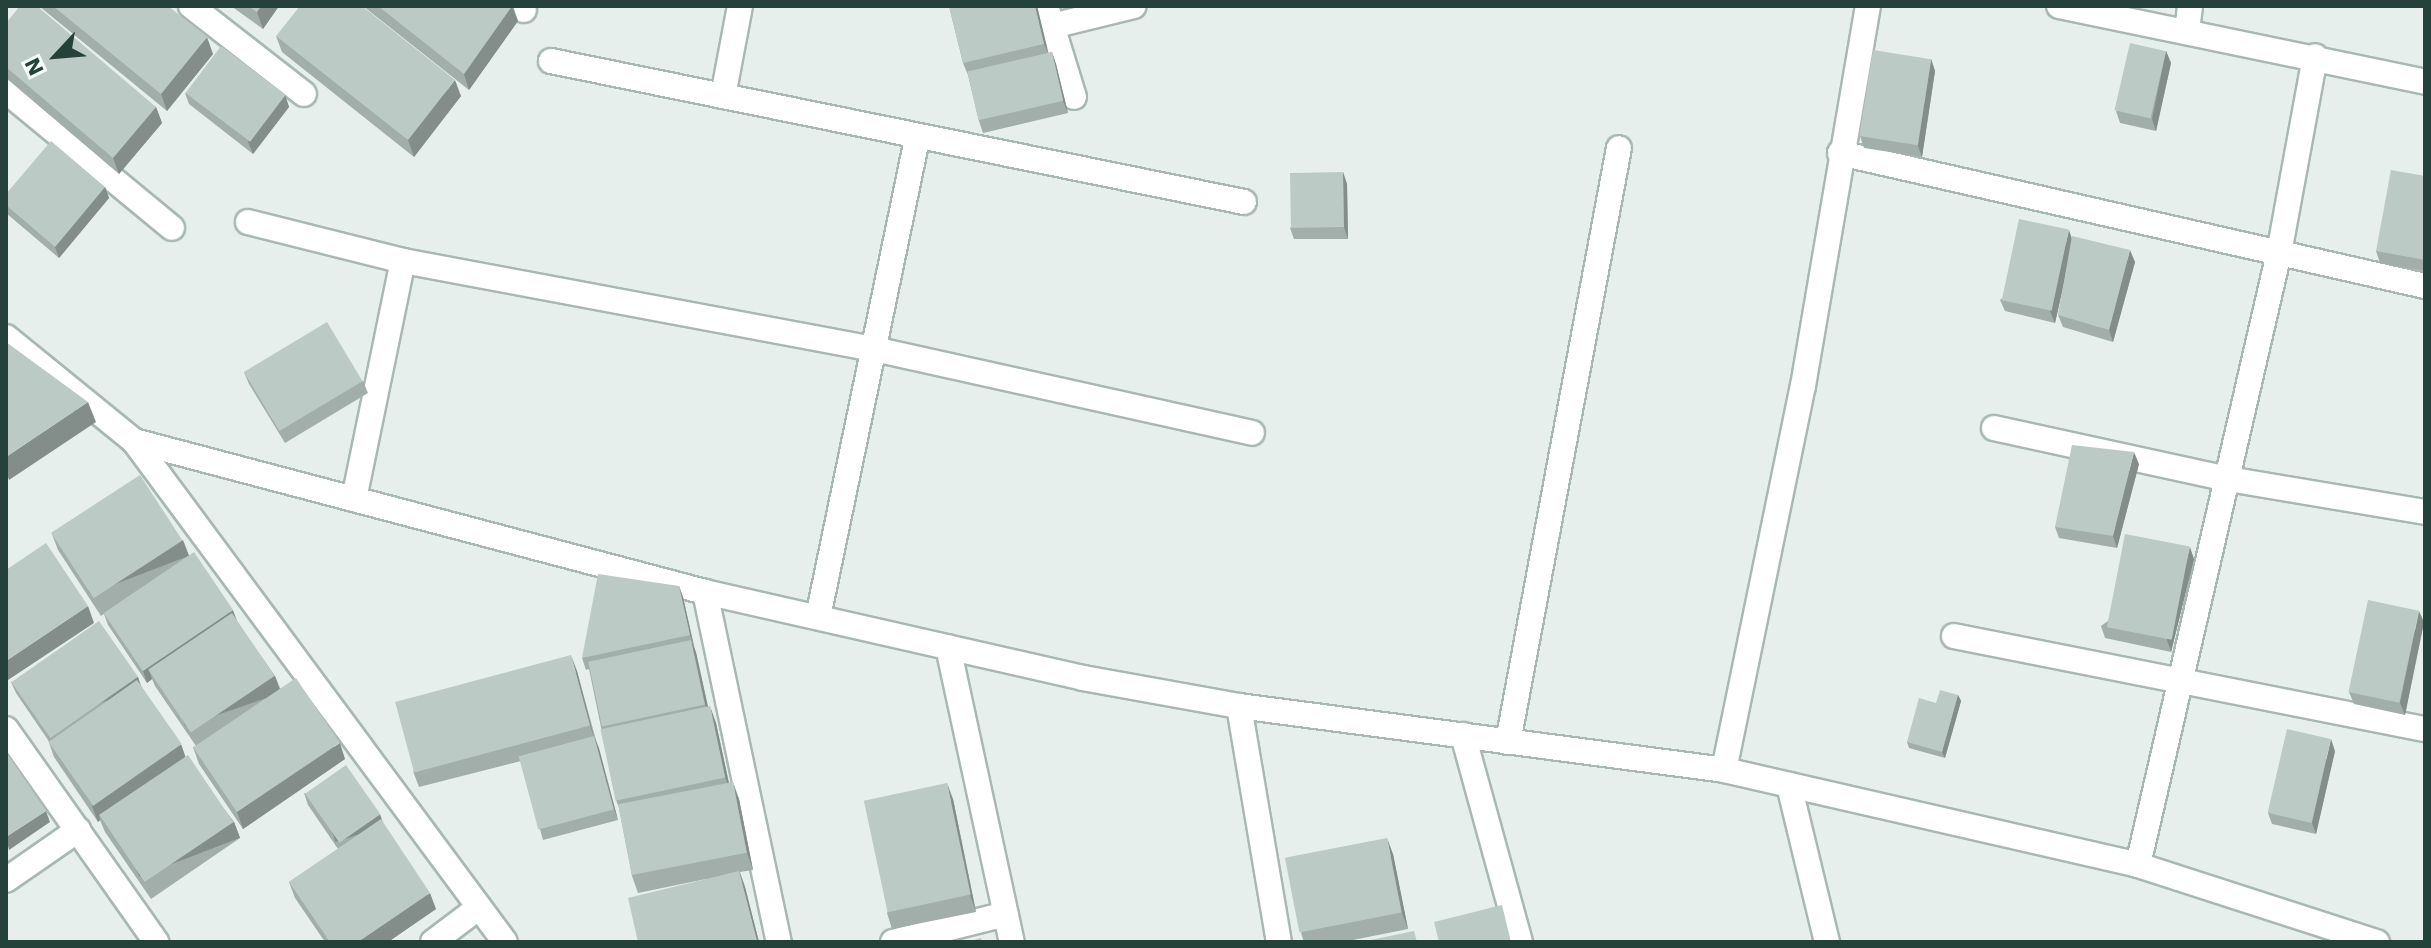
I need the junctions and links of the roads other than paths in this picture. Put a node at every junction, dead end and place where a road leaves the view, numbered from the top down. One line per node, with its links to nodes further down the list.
1 (191, 6): 13 (street)
2 (740, 6): 14 (street)
3 (1134, 6): 7 (street)
4 (1868, 6): 18 (street)
5 (2059, 6): 8 (street)
6 (2190, 6): 8 (street)
7 (1049, 16): 15 (street)
8 (2187, 31): 9 (street)
9 (2315, 56): 11 (street); 22 (street)
10 (551, 61): 14 (street)
11 (2425, 82)
12 (6, 91): 21 (street)
13 (304, 94)
14 (723, 96): 16 (street)
15 (1074, 97)
16 (918, 136): 19 (street); 26 (street)
17 (1619, 148): 42 (street)
18 (1840, 153): 22 (street); 43 (street)
19 (1244, 202)
20 (248, 222): 23 (street)
21 (172, 228)
22 (2279, 253): 24 (street); 30 (street)
23 (403, 261): 26 (street); 31 (street)
24 (2425, 286)
25 (6, 337): 29 (street)
26 (874, 349): 28 (street); 34 (street)
27 (1994, 428): 30 (street)
28 (1252, 433)
29 (134, 441): 31 (street); 48 (street)
30 (2228, 479): 32 (street); 37 (street)
31 (354, 499): 33 (street)
32 (2425, 512)
33 (705, 592): 34 (street); 53 (street)
34 (818, 617): 36 (street)
35 (1954, 636): 37 (street)
36 (948, 647): 38 (street); 49 (street)
37 (2184, 680): 40 (street); 46 (street)
38 (1239, 706): 41 (street); 56 (street)
39 (6, 729): 45 (street)
40 (2425, 729)
41 (1463, 735): 42 (street); 57 (street)
42 (1508, 742): 43 (street)
43 (1724, 770): 44 (street)
44 (1789, 785): 46 (street); 58 (street)
45 (78, 830): 47 (street); 50 (street)
46 (2138, 865): 59 (street)
47 (6, 880)
48 (478, 908): 51 (street); 52 (street)
49 (1006, 914): 54 (street); 55 (street)
50 (156, 942)
51 (433, 942)
52 (505, 942)
53 (779, 942)
54 (893, 942)
55 (1012, 942)
56 (1279, 942)
57 (1520, 942)
58 (1827, 942)
59 (2377, 942)

